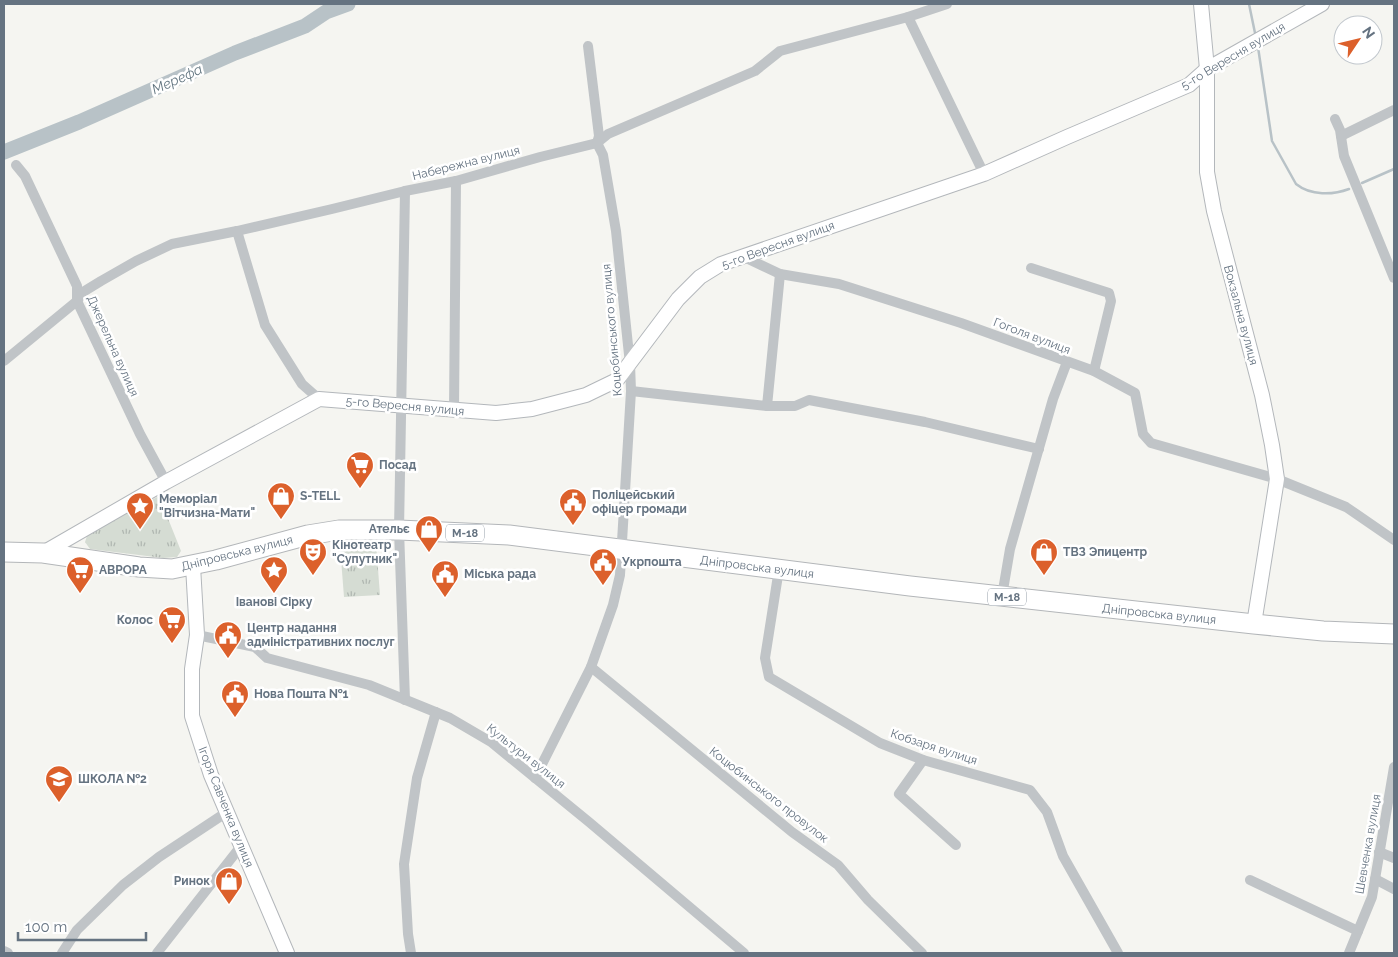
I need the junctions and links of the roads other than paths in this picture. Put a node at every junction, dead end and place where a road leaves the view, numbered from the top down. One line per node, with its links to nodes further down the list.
1 (947, 4): 4 (street, Набережна вулиця)
2 (1201, 4): 6 (street, Вокзальна вулиця)
3 (1322, 4): 6 (street, 5-го Вересня вулиця)
4 (908, 18): 10 (street, Набережна вулиця); 12 (street)
5 (588, 46): 10 (street, Коцюбинського вулиця)
6 (1207, 69): 12 (street, 5-го Вересня вулиця); 31 (street, Вокзальна вулиця)
7 (1394, 110): 9 (street)
8 (1335, 119): 9 (street)
9 (1341, 136): 19 (street)
10 (597, 144): 13 (street, Набережна вулиця); 23 (street, Коцюбинського вулиця)
11 (16, 165): 20 (street, Джерельна вулиця)
12 (984, 174): 16 (street, 5-го Вересня вулиця)
13 (456, 181): 14 (street, Набережна вулиця); 29 (street)
14 (405, 191): 15 (street, Набережна вулиця); 27 (street)
15 (237, 231): 20 (street, Набережна вулиця); 26 (street)
16 (742, 256): 18 (street, Гоголя вулиця); 23 (street, 5-го Вересня вулиця)
17 (1032, 268): 24 (street)
18 (780, 274): 22 (street, Гоголя вулиця); 28 (street)
19 (1394, 278)
20 (78, 301): 21 (street, Набережна вулиця); 32 (street, Джерельна вулиця)
21 (4, 361)
22 (1067, 362): 24 (street, Гоголя вулиця); 30 (street)
23 (630, 364): 25 (street, Коцюбинського вулиця); 29 (street, 5-го Вересня вулиця)
24 (1094, 372): 31 (street, Гоголя вулиця)
25 (631, 391): 28 (street); 35 (street, Коцюбинського вулиця)
26 (319, 399): 27 (street, 5-го Вересня вулиця); 32 (street)
27 (401, 404): 29 (street, 5-го Вересня вулиця); 33 (street)
28 (767, 406): 30 (street)
29 (454, 410)
30 (1039, 449): 40 (street)
31 (1276, 479): 34 (street); 41 (street, Вокзальна вулиця)
32 (166, 482): 37 (street)
33 (399, 530): 35 (highway, Дніпровська вулиця / М-18); 38 (highway, Дніпровська вулиця / М-18); 45 (street)
34 (1394, 540)
35 (622, 549): 39 (highway, Дніпровська вулиця / М-18); 44 (street, Коцюбинського вулиця)
36 (4, 552): 37 (highway, Дніпровська вулиця / М-18)
37 (43, 553): 38 (highway, Дніпровська вулиця / М-18)
38 (193, 566): 43 (street, Ігоря Савченка вулиця)
39 (779, 569): 40 (highway, Дніпровська вулиця / М-18); 47 (street, Кобзаря вулиця)
40 (1002, 596): 41 (highway, Дніпровська вулиця / М-18)
41 (1254, 624): 42 (highway, Дніпровська вулиця / М-18)
42 (1394, 634)
43 (197, 635): 45 (street, Культури вулиця); 50 (street, Ігоря Савченка вулиця)
44 (591, 667): 49 (street, Коцюбинського вулиця); 66 (street, Коцюбинського провулок)
45 (405, 700): 46 (street, Культури вулиця)
46 (436, 712): 49 (street, Культури вулиця); 64 (street)
47 (923, 760): 52 (street); 67 (street, Кобзаря вулиця)
48 (1394, 766): 53 (street, Шевченка вулиця)
49 (535, 778): 65 (street, Культури вулиця)
50 (227, 812): 51 (street, Ігоря Савченка вулиця); 61 (street)
51 (241, 846): 62 (street); 63 (street, Ігоря Савченка вулиця)
52 (956, 846)
53 (1380, 852): 54 (street); 55 (street, Шевченка вулиця)
54 (1394, 858)
55 (1375, 879): 57 (street); 58 (street, Шевченка вулиця)
56 (1250, 880): 58 (street)
57 (1394, 890)
58 (1358, 931): 68 (street, Шевченка вулиця)
59 (4, 951): 60 (street)
60 (8, 953)
61 (62, 953)
62 (157, 953)
63 (287, 953)
64 (411, 953)
65 (744, 953)
66 (922, 953)
67 (1118, 953)
68 (1350, 953)

